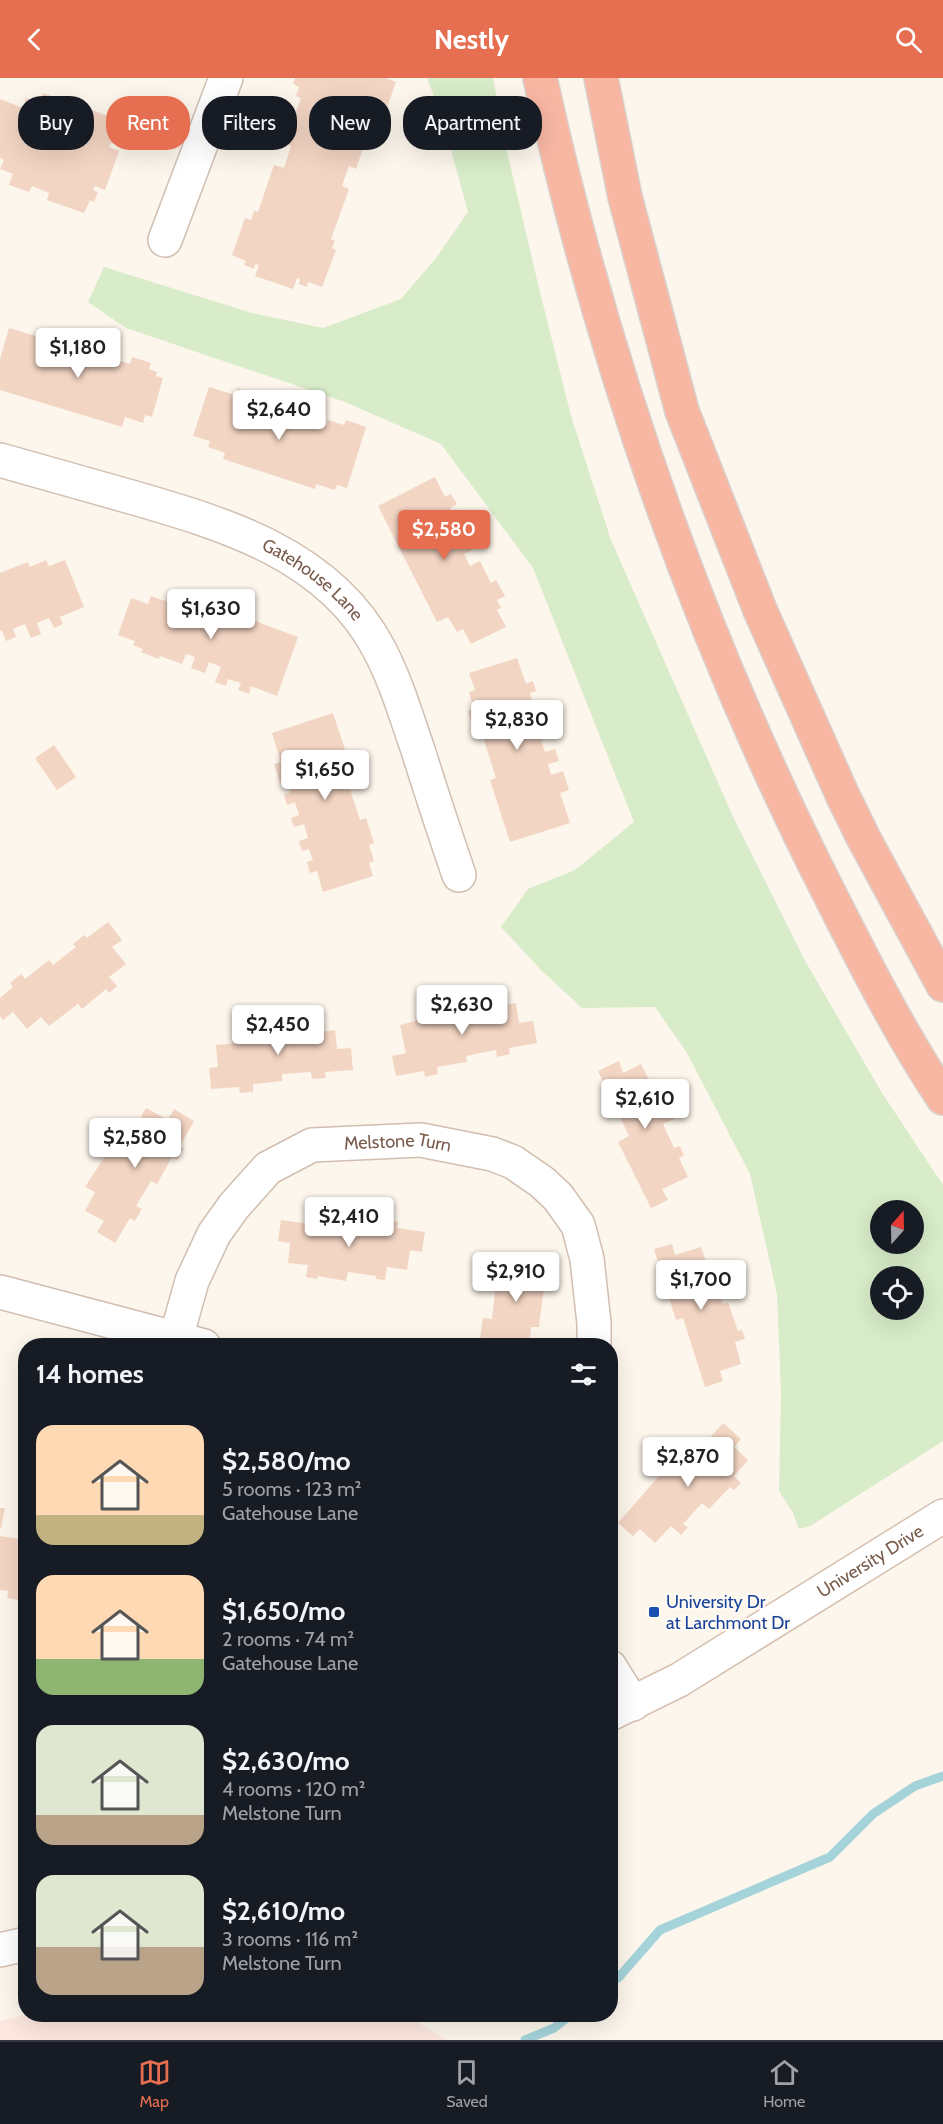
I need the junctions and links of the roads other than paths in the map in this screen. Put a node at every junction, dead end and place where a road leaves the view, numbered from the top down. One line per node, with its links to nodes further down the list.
1 (540, 78): 8 (highway)
2 (601, 78): 7 (highway)
3 (215, 81): 4 (street)
4 (165, 240)
5 (0, 460): 6 (street, Gatehouse Lane)
6 (459, 875)
7 (943, 985)
8 (943, 1098)
9 (0, 1292): 10 (street)
10 (175, 1338)
11 (190, 1338): 12 (street, Melstone Turn)
12 (594, 1338)
13 (943, 1516): 14 (street, University Drive)
14 (622, 1709)
15 (18, 1946): 16 (street)
16 (0, 1950)

